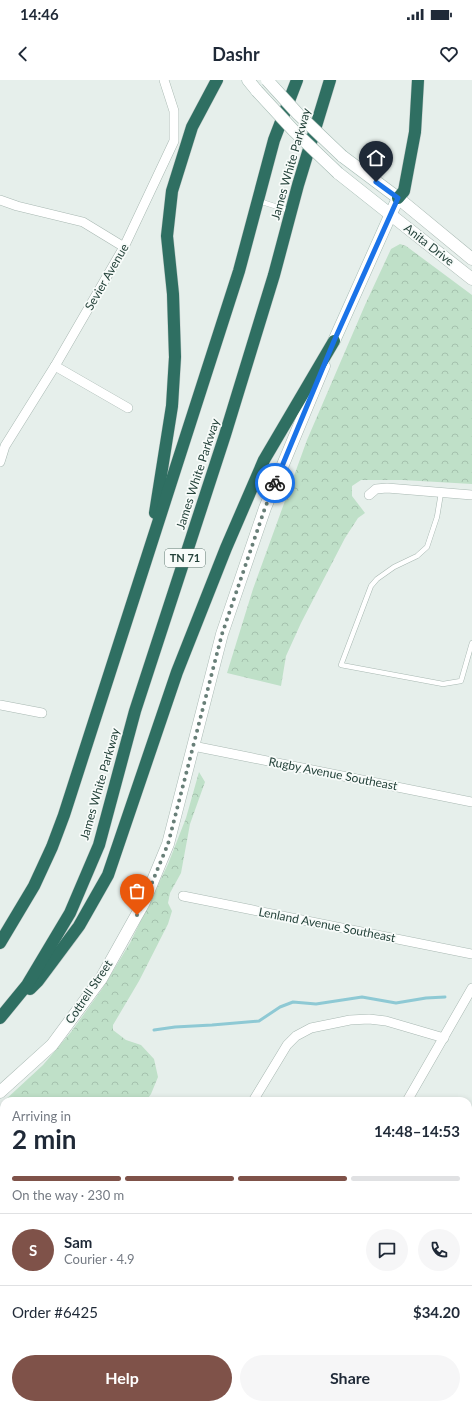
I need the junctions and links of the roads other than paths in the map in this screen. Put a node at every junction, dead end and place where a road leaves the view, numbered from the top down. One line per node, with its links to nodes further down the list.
1 (164, 80): 13 (street, Sevier Avenue)
2 (217, 80): 24 (highway)
3 (248, 80): 12 (street, Anita Drive, bridge)
4 (267, 80): 8 (street, Anita Drive, bridge)
5 (297, 80): 10 (highway, James White Parkway / TN 71)
6 (330, 80): 11 (highway, James White Parkway / TN 71)
7 (418, 80): 8 (highway)
8 (398, 198): 12 (street, Cottrell Street); 14 (street, Anita Drive)
9 (0, 200): 13 (street)
10 (258, 200): 11 (lane); 24 (highway, James White Parkway / TN 71)
11 (291, 212): 34 (highway, James White Parkway / TN 71)
12 (391, 215): 15 (street, Anita Drive); 16 (street, Cottrell Street)
13 (124, 247): 17 (street, Sevier Avenue)
14 (472, 259)
15 (472, 279)
16 (334, 341): 28 (street, Cottrell Street); 34 (highway)
17 (55, 366): 18 (street); 19 (street, Sevier Avenue)
18 (128, 408)
19 (2, 444): 20 (street, Sevier Avenue)
20 (0, 462)
21 (441, 493): 22 (street); 23 (street); 25 (lane)
22 (369, 495)
23 (472, 495)
24 (148, 554): 31 (highway, James White Parkway / TN 71)
25 (472, 643)
26 (0, 705): 27 (street)
27 (42, 713)
28 (193, 746): 29 (street, Rugby Avenue Southeast); 36 (street, Cottrell Street)
29 (472, 802)
30 (183, 896): 32 (street, Lenland Avenue Southeast)
31 (0, 943)
32 (472, 954)
33 (472, 988): 35 (street)
34 (0, 1019)
35 (444, 1038): 37 (street); 38 (street)
36 (0, 1092)
37 (255, 1097)
38 (409, 1097)

